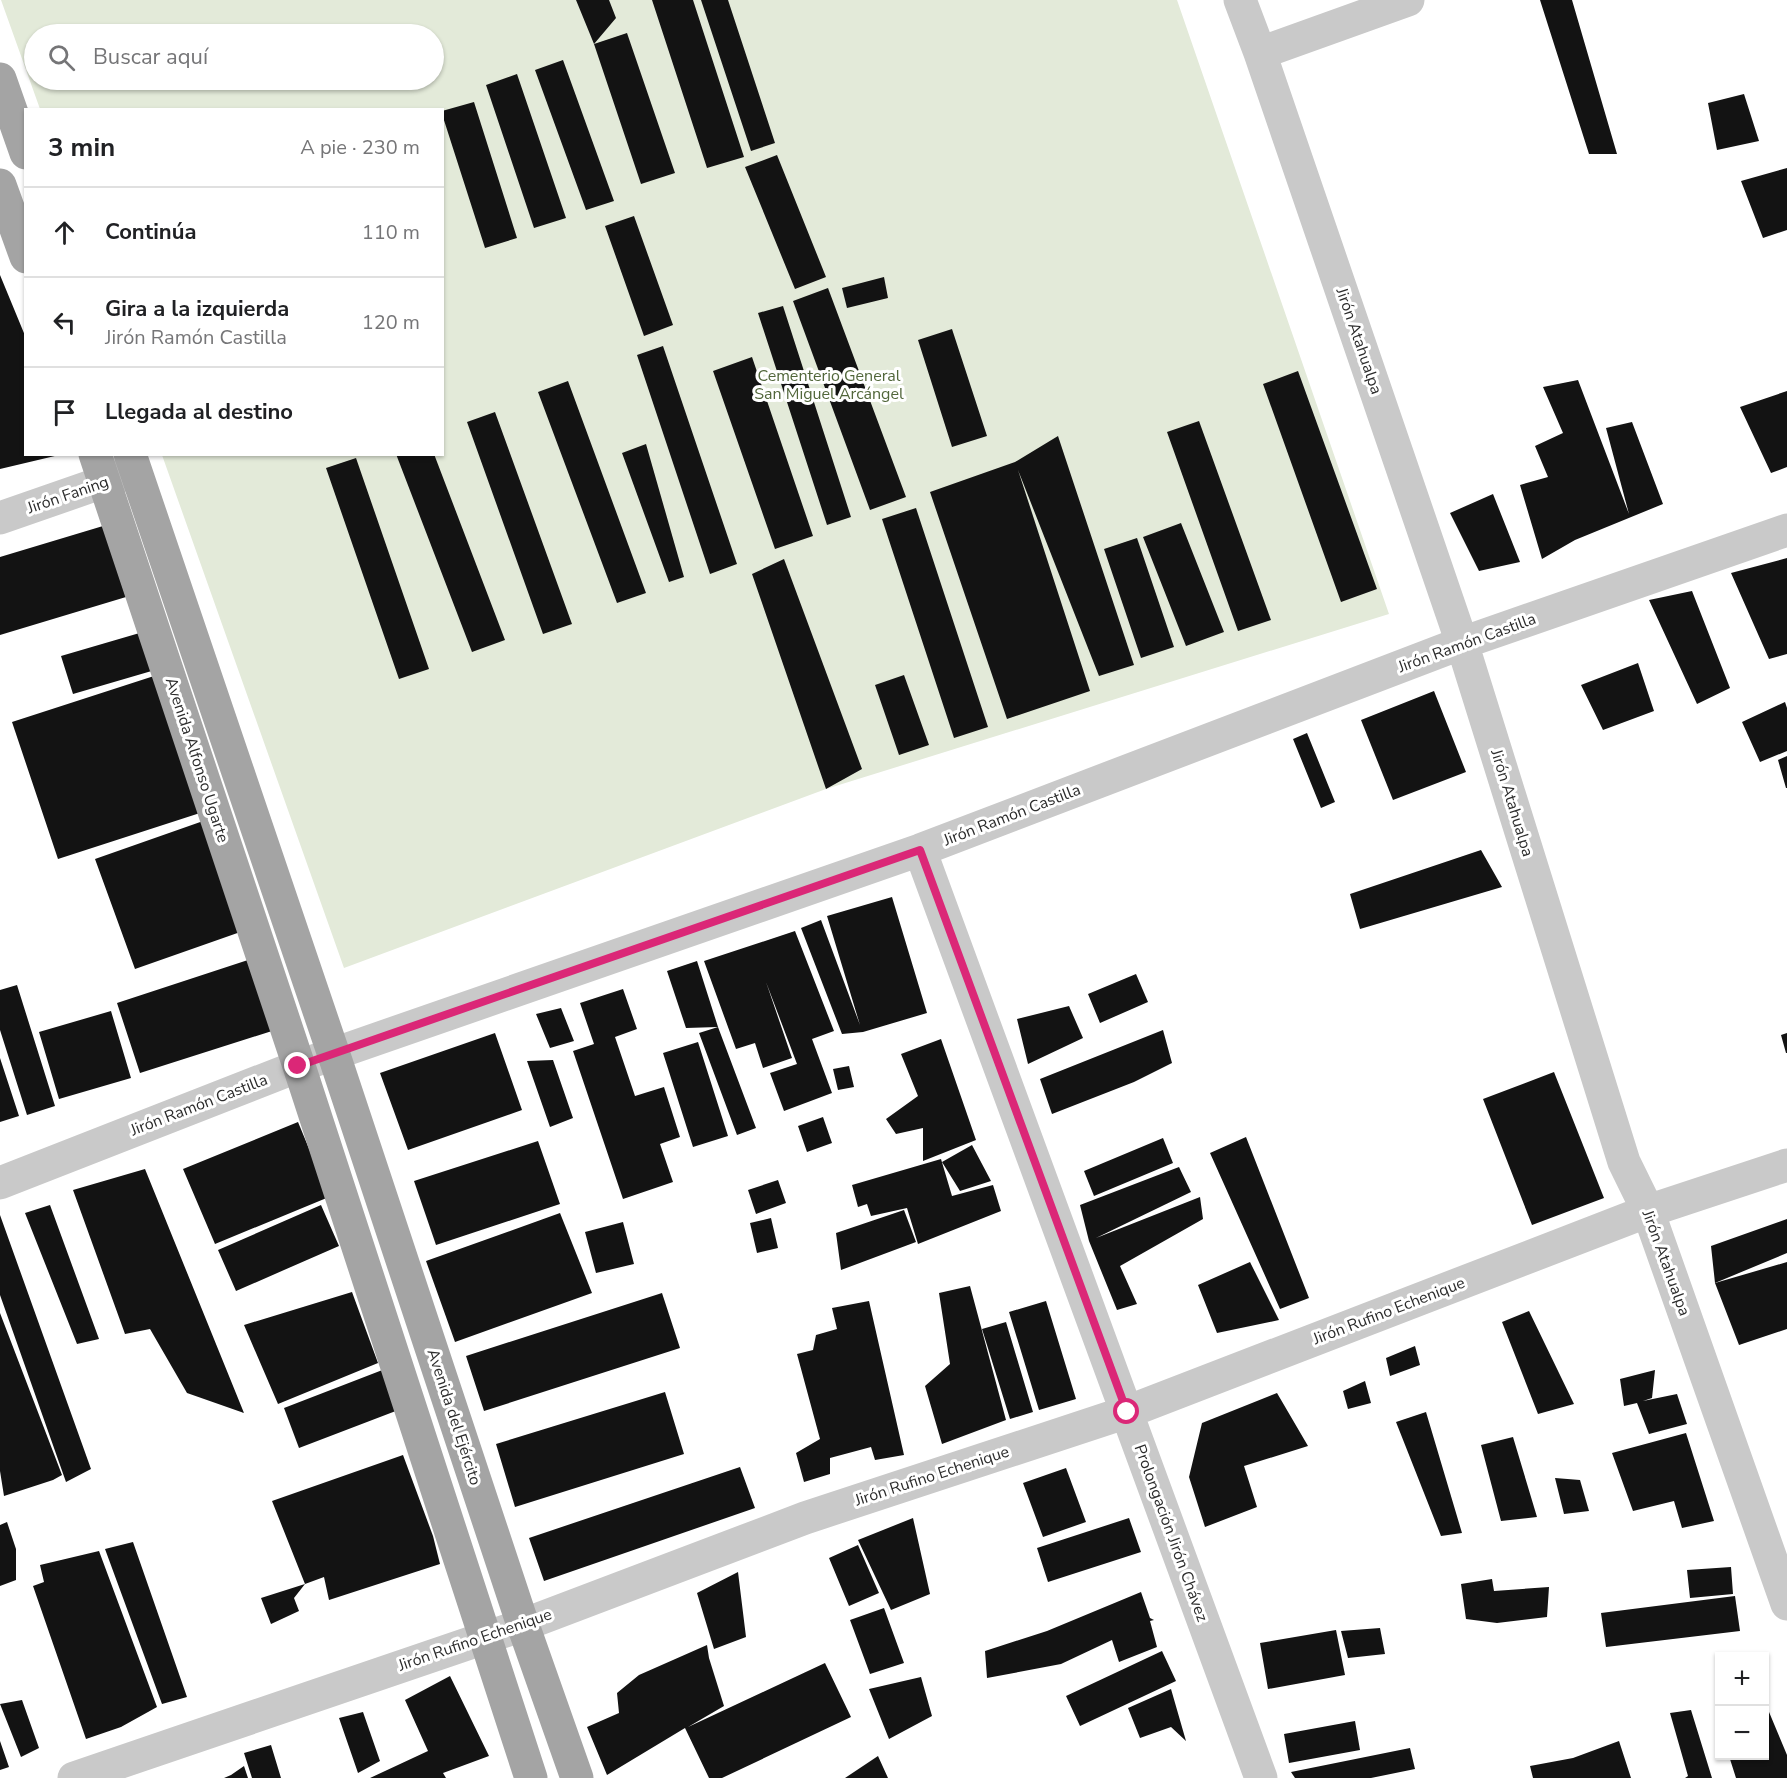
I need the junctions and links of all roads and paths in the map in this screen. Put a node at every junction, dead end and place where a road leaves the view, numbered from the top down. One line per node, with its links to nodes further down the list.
1 (1240, 0): 3 (street, Jirón Atahualpa)
2 (1408, 0): 3 (street)
3 (1260, 53): 12 (street, Jirón Atahualpa)
4 (0, 79): 5 (main road)
5 (24, 147)
6 (0, 185): 7 (main road)
7 (24, 251)
8 (133, 463): 9 (street, Jirón Faning); 14 (main road, Avenida Alfonso Ugarte)
9 (100, 469): 10 (street, Jirón Faning); 15 (main road, Avenida Alfonso Ugarte)
10 (0, 518)
11 (1787, 530): 12 (street, Jirón Ramón Castilla)
12 (1462, 643): 13 (street, Jirón Ramón Castilla); 18 (street, Jirón Atahualpa)
13 (920, 850): 14 (street, Jirón Ramón Castilla); 19 (street, Prolongación Jirón Chávez)
14 (334, 1055): 15 (street, Jirón Ramón Castilla); 21 (main road, Avenida del Ejército)
15 (298, 1066): 17 (street, Jirón Ramón Castilla); 22 (main road)
16 (1787, 1165): 18 (street, Jirón Rufino Echenique)
17 (0, 1183)
18 (1647, 1211): 19 (street, Jirón Rufino Echenique); 20 (street, Jirón Atahualpa)
19 (1127, 1412): 21 (street, Jirón Rufino Echenique); 26 (street, Prolongación Jirón Chávez)
20 (1787, 1604)
21 (523, 1625): 22 (street, Jirón Rufino Echenique); 25 (main road, Avenida del Ejército)
22 (486, 1636): 23 (street, Jirón Rufino Echenique); 24 (main road)
23 (75, 1778)
24 (531, 1778)
25 (577, 1778)
26 (1261, 1778)

